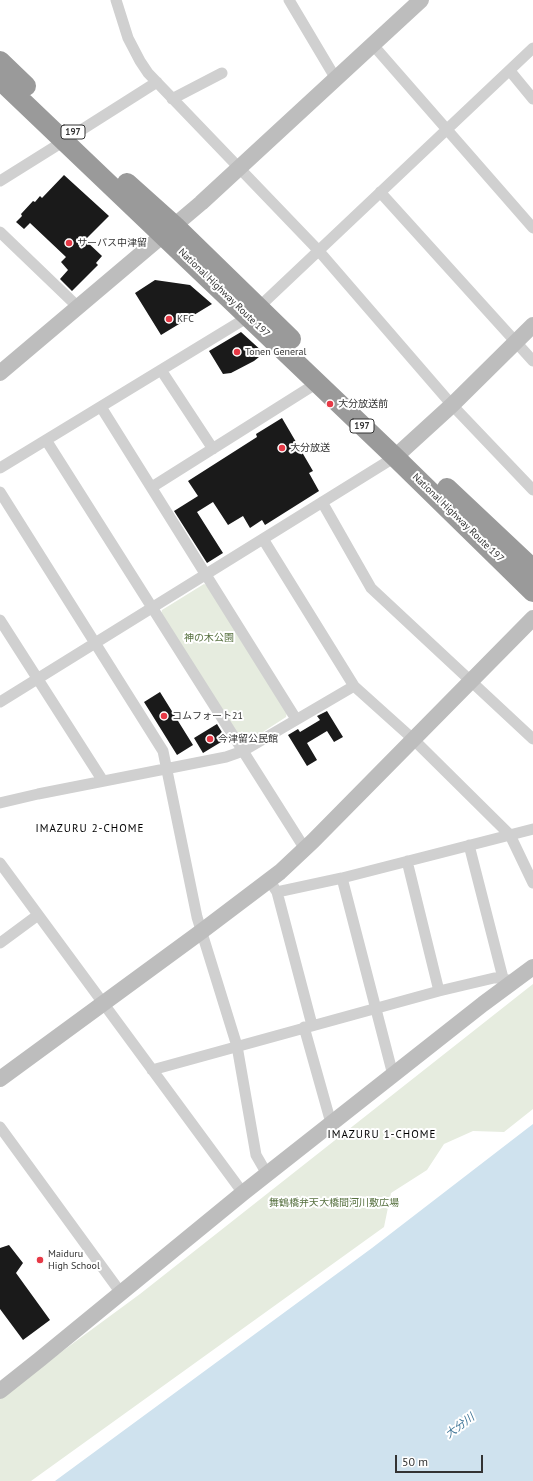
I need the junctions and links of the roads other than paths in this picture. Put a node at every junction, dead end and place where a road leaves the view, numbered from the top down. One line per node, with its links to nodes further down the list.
1 (116, 0): 11 (street)
2 (289, 0): 9 (street)
3 (421, 0): 4 (street)
4 (373, 45): 9 (street); 14 (street)
5 (533, 48): 7 (street)
6 (0, 61): 15 (highway, National Highway Route 197 / 197)
7 (510, 71): 13 (street); 14 (street)
8 (222, 73): 12 (street)
9 (336, 78): 16 (street)
10 (0, 80): 15 (highway, National Highway Route 197 / 197)
11 (157, 82): 12 (street); 15 (street)
12 (172, 99): 16 (street)
13 (533, 99)
14 (446, 129): 18 (street); 19 (street)
15 (70, 137): 17 (street); 20 (highway, National Highway Route 197 / 197)
16 (239, 169): 20 (street); 22 (street)
17 (0, 181)
18 (380, 192): 22 (street); 26 (street)
19 (533, 228)
20 (169, 230): 23 (street); 24 (highway, National Highway Route 197 / 197)
21 (0, 232): 23 (street)
22 (318, 250): 24 (street); 31 (street)
23 (78, 307): 29 (street)
24 (253, 312): 28 (street); 30 (highway, National Highway Route 197 / 197); 35 (highway, National Highway Route 197 / 197)
25 (533, 325): 26 (street)
26 (515, 343): 27 (street); 31 (street)
27 (533, 361)
28 (162, 370): 32 (street); 34 (street)
29 (0, 373)
30 (317, 383): 34 (street); 35 (highway, National Highway Route 197 / 197)
31 (452, 404): 35 (street); 38 (street)
32 (101, 407): 33 (street); 37 (street)
33 (46, 440): 36 (street); 45 (street)
34 (213, 449): 37 (street)
35 (401, 453): 40 (street); 42 (highway, National Highway Route 197 / 197); 44 (highway, National Highway Route 197 / 197)
36 (0, 468)
37 (152, 487): 43 (street)
38 (533, 490)
39 (0, 492): 48 (street)
40 (322, 502): 41 (street); 50 (street)
41 (263, 539): 43 (street); 51 (street)
42 (533, 569)
43 (206, 574): 45 (street); 53 (street)
44 (533, 592)
45 (152, 608): 48 (street); 56 (street)
46 (533, 618): 50 (street)
47 (0, 620): 49 (street)
48 (95, 643): 49 (street); 57 (street)
49 (38, 679): 52 (street); 58 (street)
50 (470, 682): 54 (street); 55 (street)
51 (354, 686): 53 (street); 54 (street)
52 (0, 702)
53 (296, 719): 56 (street)
54 (413, 739): 61 (street); 63 (street)
55 (533, 739)
56 (243, 752): 57 (street); 63 (street)
57 (166, 768): 58 (street); 70 (street)
58 (103, 781): 59 (street)
59 (0, 803)
60 (533, 829): 61 (street)
61 (510, 835): 62 (street); 67 (street)
62 (469, 845): 64 (street); 73 (street)
63 (305, 849): 68 (street)
64 (407, 861): 66 (street); 74 (street)
65 (0, 863): 69 (street)
66 (342, 878): 68 (street); 76 (street)
67 (533, 883)
68 (273, 886): 70 (street); 77 (street)
69 (38, 915): 71 (street); 75 (street)
70 (202, 931): 75 (street); 78 (street)
71 (0, 943)
72 (533, 967): 73 (street)
73 (507, 980): 74 (street); 80 (street)
74 (440, 991): 76 (street)
75 (103, 1003): 79 (street); 81 (street)
76 (376, 1008): 77 (street); 80 (street)
77 (308, 1026): 78 (street); 82 (street)
78 (237, 1046): 79 (street); 84 (street)
79 (152, 1070): 85 (street)
80 (393, 1075): 82 (street)
81 (0, 1079)
82 (331, 1123): 84 (street)
83 (0, 1127): 86 (street)
84 (267, 1174): 85 (street)
85 (243, 1193): 86 (street)
86 (121, 1292): 87 (street)
87 (0, 1390)

